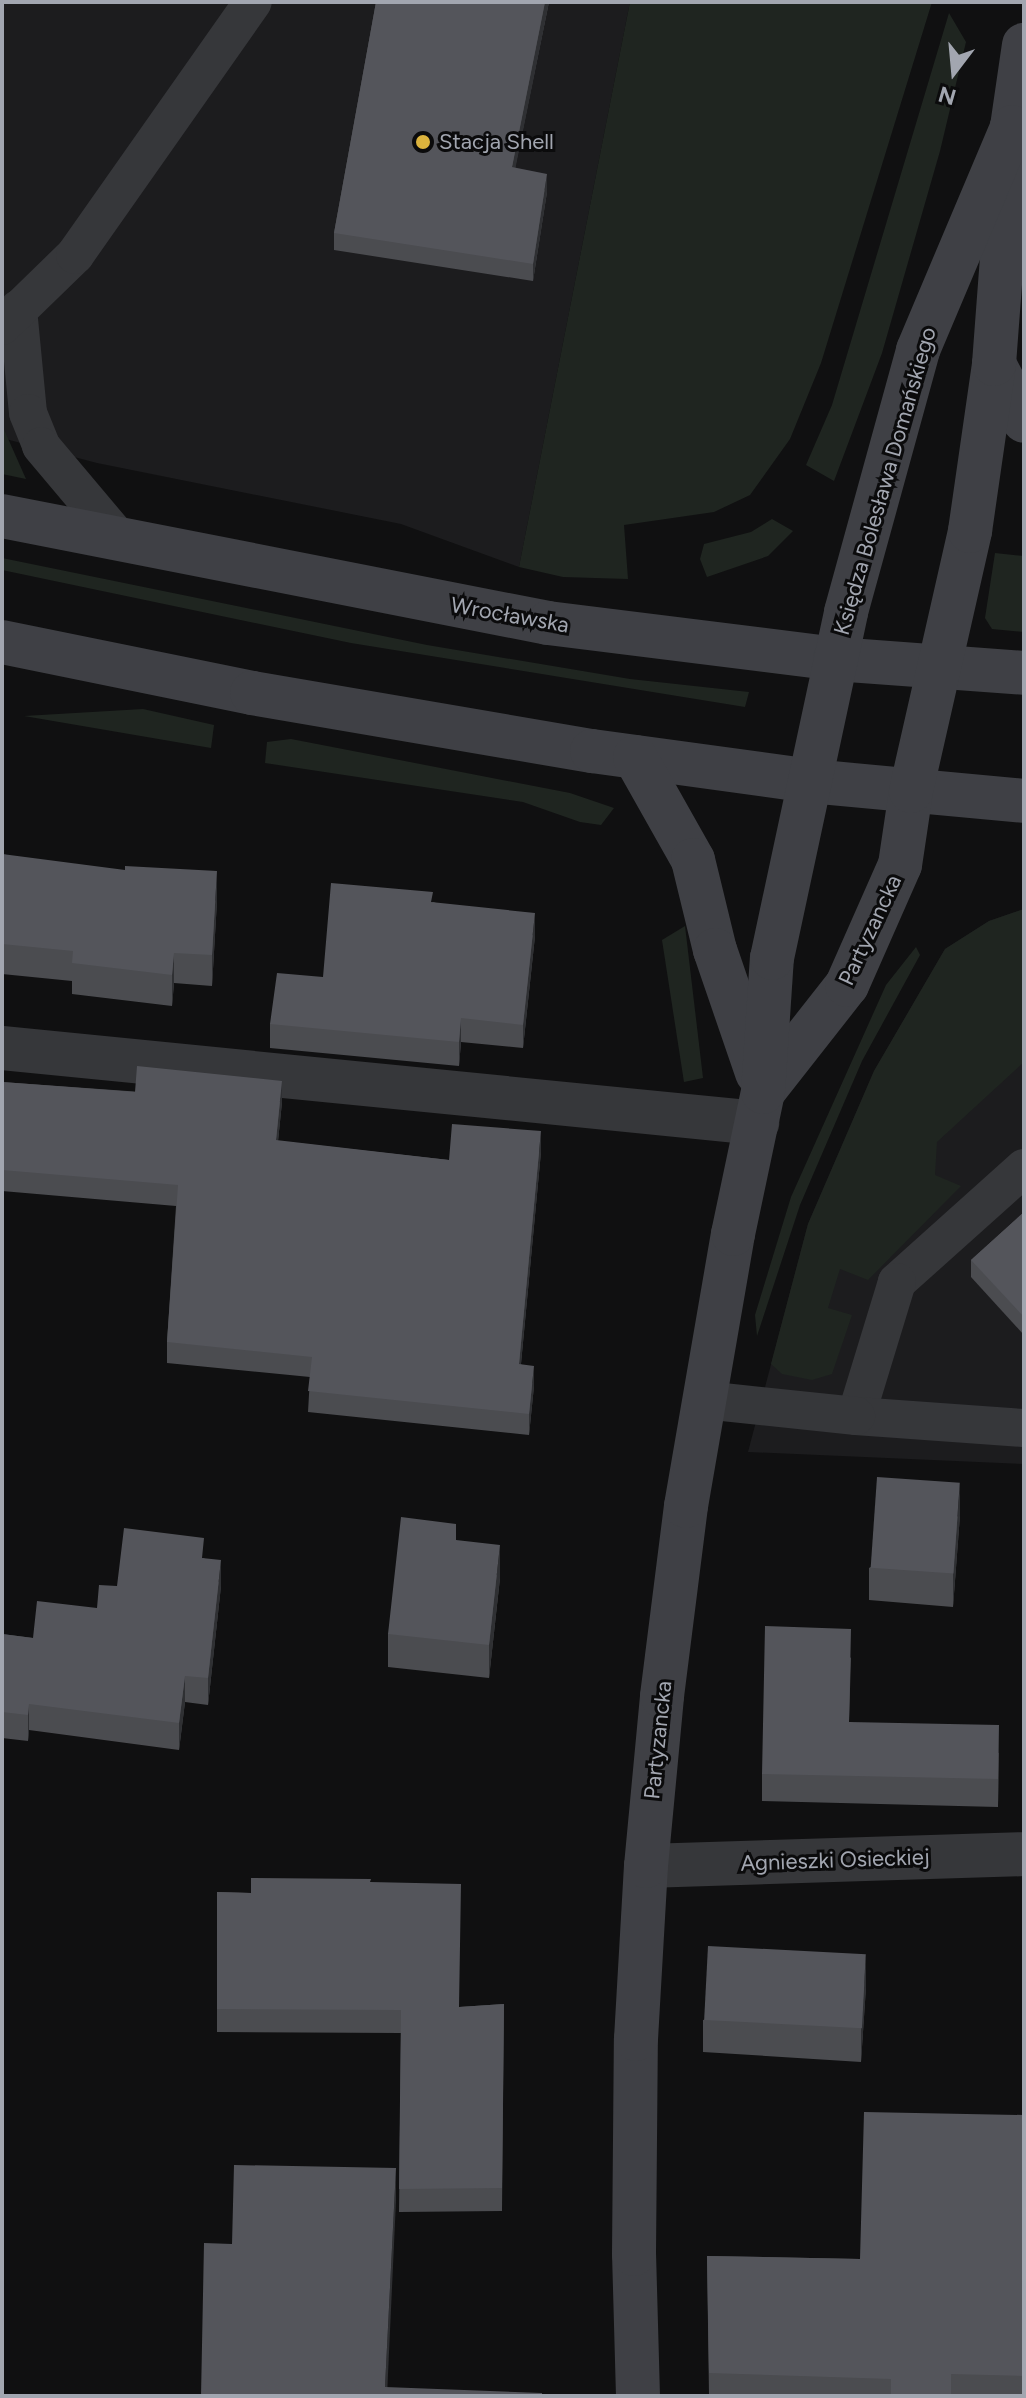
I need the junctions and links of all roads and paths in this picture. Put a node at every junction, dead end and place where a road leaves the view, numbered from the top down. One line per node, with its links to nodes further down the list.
1 (253, 2): 4 (lane)
2 (1024, 45): 3 (main road, Księdza Bolesława Domańskiego)
3 (1012, 127): 5 (main road, Księdza Bolesława Domańskiego); 10 (main road, Księdza Bolesława Domańskiego)
4 (10, 318): 8 (lane)
5 (994, 364): 6 (main road); 11 (main road, Księdza Bolesława Domańskiego)
6 (1024, 421)
7 (2, 516): 8 (main road, Wrocławska)
8 (121, 541): 10 (main road, Wrocławska)
9 (2, 642): 13 (main road)
10 (835, 659): 11 (main road, Wrocławska); 14 (main road, Księdza Bolesława Domańskiego)
11 (937, 668): 12 (main road, Wrocławska); 15 (main road, Partyzancka)
12 (1024, 673)
13 (635, 757): 14 (main road); 18 (main road)
14 (810, 781): 15 (main road); 18 (main road, Partyzancka)
15 (911, 791): 16 (main road); 18 (main road, Partyzancka)
16 (1024, 801)
17 (2, 1048): 18 (street)
18 (760, 1108): 20 (main road, Partyzancka)
19 (1024, 1168): 21 (lane)
20 (704, 1400): 21 (lane); 24 (main road, Partyzancka)
21 (856, 1416): 22 (lane)
22 (1024, 1428)
23 (1024, 1854): 24 (street, Agnieszki Osieckiej)
24 (646, 1866): 25 (main road, Partyzancka)
25 (638, 2396)

